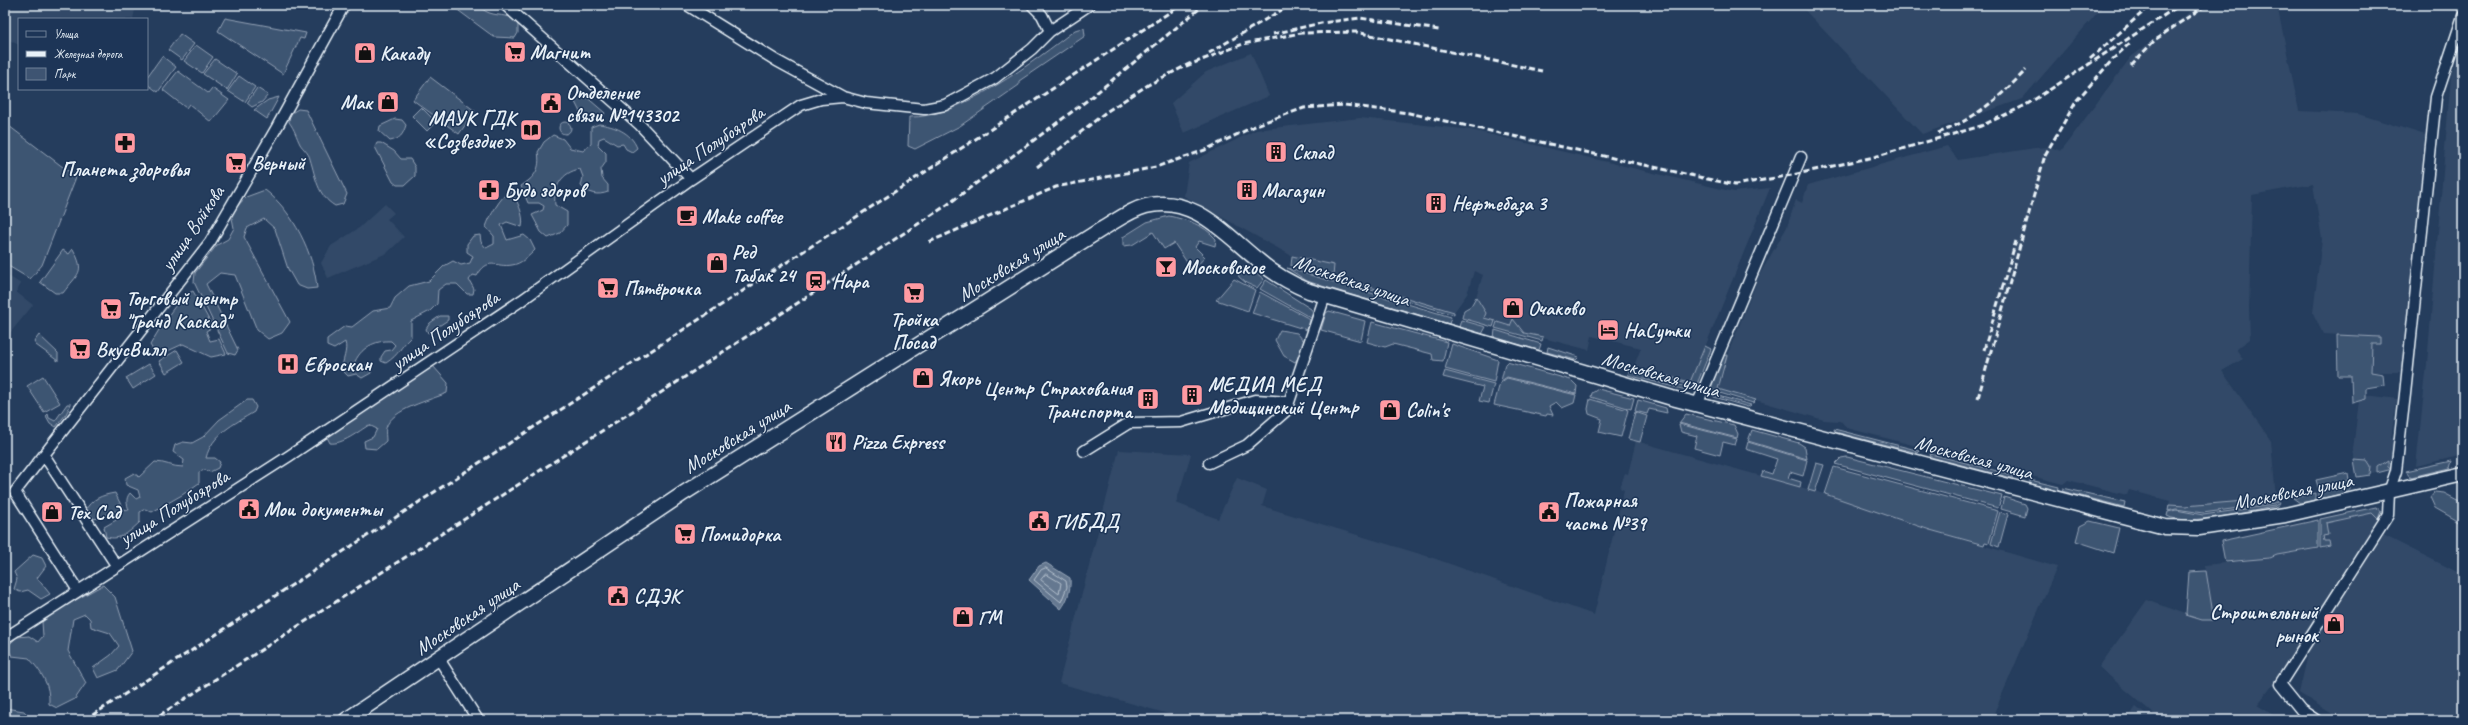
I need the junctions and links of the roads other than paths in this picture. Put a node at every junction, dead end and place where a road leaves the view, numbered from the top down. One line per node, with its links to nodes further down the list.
1 (344, 5): 15 (street, улица Войкова)
2 (505, 5): 10 (street)
3 (687, 5): 8 (street)
4 (1032, 5): 7 (street)
5 (1089, 5): 7 (street)
6 (2463, 16): 18 (street)
7 (1050, 31): 8 (street)
8 (844, 97): 10 (street, улица Полубоярова)
9 (1801, 157): 13 (street)
10 (691, 179): 19 (street, улица Полубоярова)
11 (1325, 296): 12 (street); 13 (main road, Московская улица); 22 (main road, Московская улица)
12 (1289, 402): 14 (street); 16 (street)
13 (1697, 405): 18 (main road, Московская улица)
14 (1084, 451)
15 (44, 455): 19 (street); 20 (street, улица Войкова)
16 (1209, 463)
17 (2463, 474): 18 (main road, Московская улица)
18 (2389, 492): 25 (street)
19 (116, 565): 20 (street, улица Полубоярова)
20 (78, 589): 21 (street, улица Полубоярова)
21 (5, 638)
22 (439, 659): 23 (main road, Московская улица); 24 (street)
23 (346, 720)
24 (478, 720)
25 (2316, 720)

